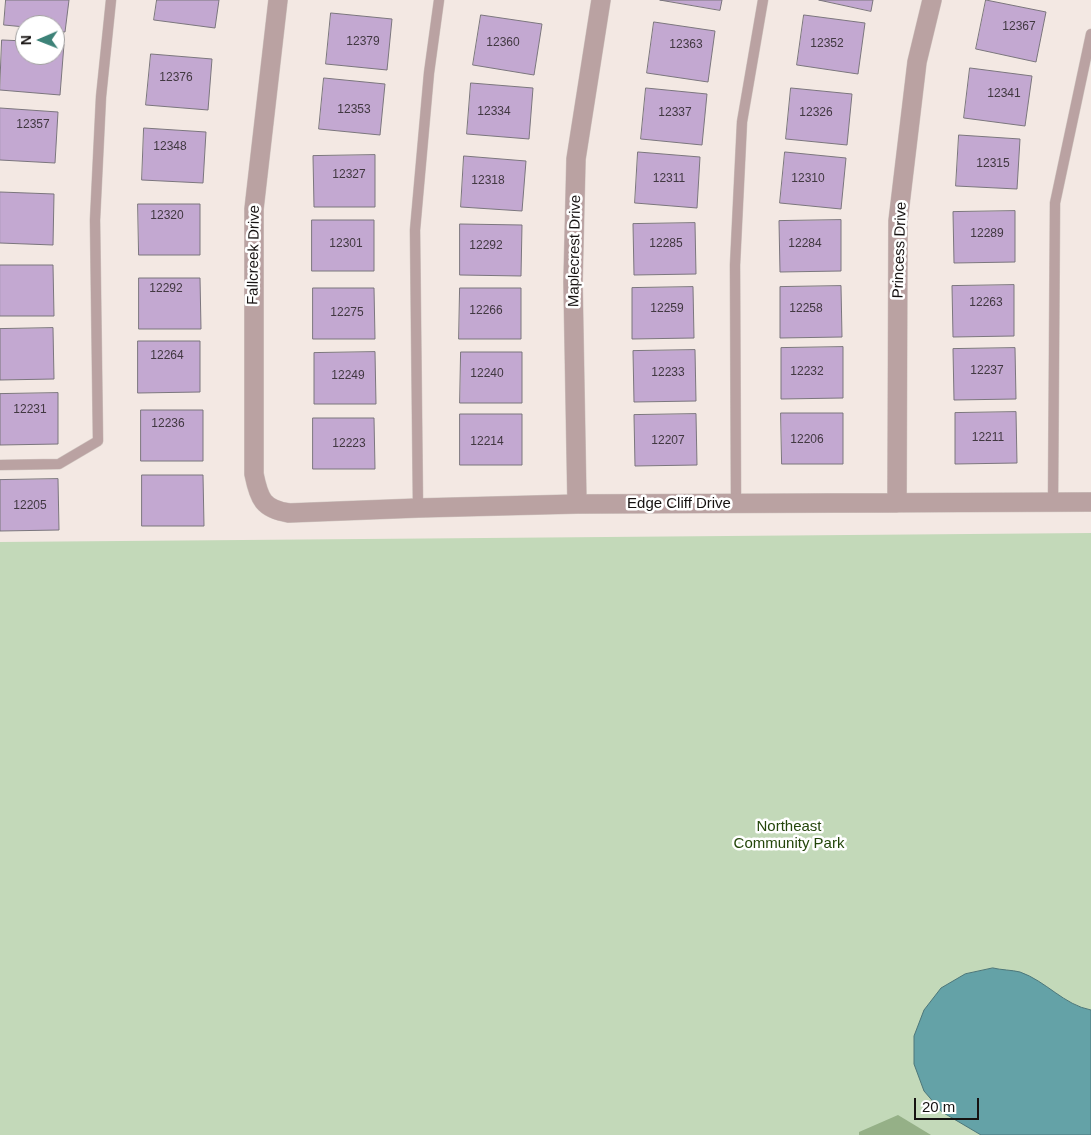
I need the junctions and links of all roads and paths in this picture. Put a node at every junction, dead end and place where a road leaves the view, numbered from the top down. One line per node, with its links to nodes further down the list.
1 (111, 0): 8 (lane)
2 (278, 0): 14 (street, Fallcreek Drive)
3 (439, 0): 15 (lane)
4 (601, 0): 11 (street, Maplecrest Drive)
5 (763, 0): 12 (lane)
6 (932, 0): 13 (street, Princess Drive)
7 (1091, 34): 10 (lane)
8 (0, 465)
9 (1091, 502): 10 (street, Edge Cliff Drive)
10 (1054, 503): 13 (street, Edge Cliff Drive)
11 (577, 504): 12 (street, Edge Cliff Drive); 15 (street, Edge Cliff Drive)
12 (736, 504): 13 (street, Edge Cliff Drive)
13 (898, 504)
14 (269, 508): 15 (street, Edge Cliff Drive)
15 (418, 508)

